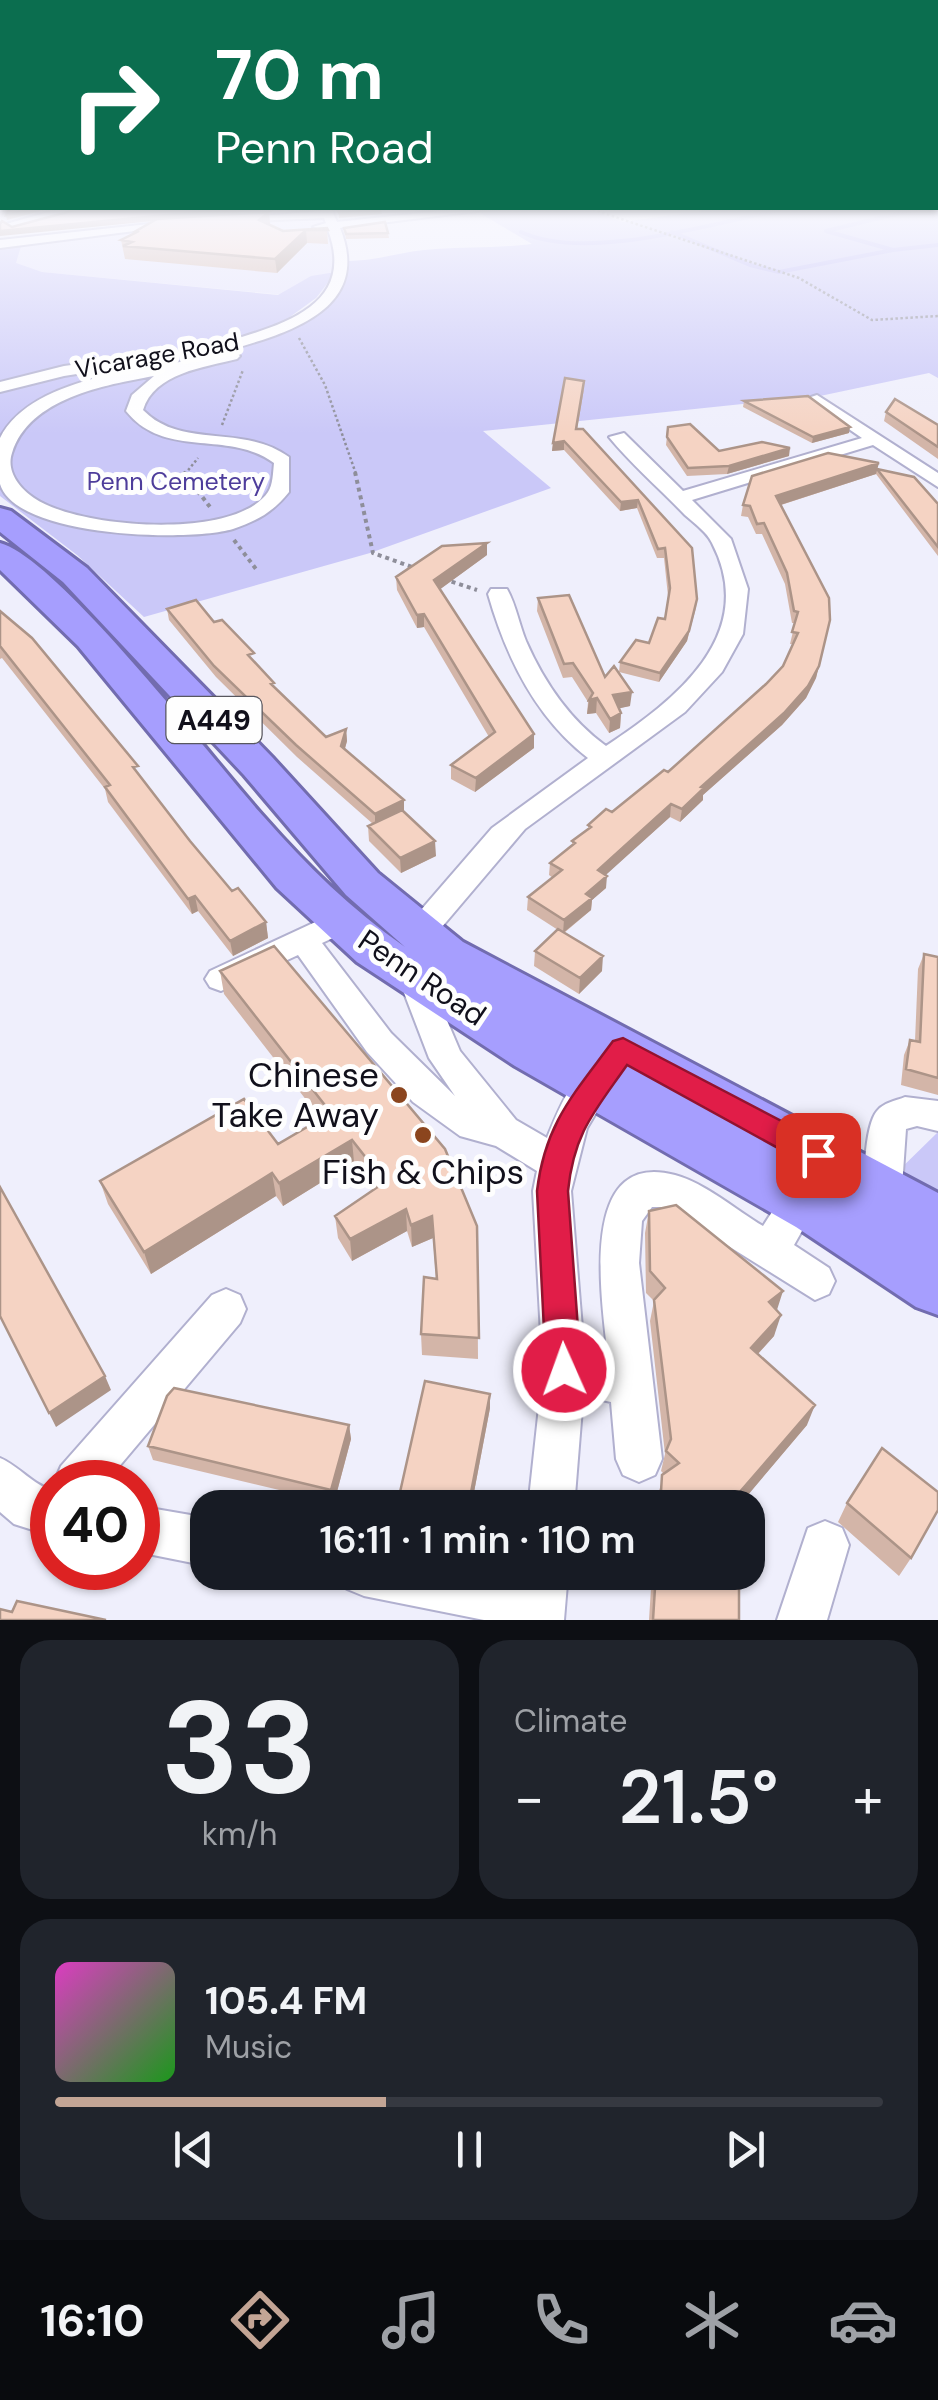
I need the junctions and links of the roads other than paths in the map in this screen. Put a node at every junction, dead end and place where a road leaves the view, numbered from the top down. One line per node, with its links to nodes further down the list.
1 (337, 283): 2 (street, Vicarage Road)
2 (221, 348): 3 (street); 4 (street, Vicarage Road)
3 (204, 363): 3 (street)
4 (0, 387)
5 (817, 400): 7 (street)
6 (618, 436): 9 (street)
7 (876, 439): 8 (street); 9 (street)
8 (938, 482)
9 (682, 497): 13 (street)
10 (0, 517): 16 (highway, Penn Road / A449)
11 (0, 553): 14 (highway, Penn Road / A449)
12 (499, 594): 13 (street)
13 (606, 760): 16 (street)
14 (340, 922): 15 (street); 16 (highway, Penn Road / A449)
15 (303, 939): 17 (street); 20 (street)
16 (417, 955): 18 (highway, Penn Road / A449); 20 (street)
17 (221, 979)
18 (607, 1068): 21 (street); 22 (highway, Penn Road / A449); 23 (highway, Penn Road / A449)
19 (938, 1116): 22 (street)
20 (503, 1132): 21 (street)
21 (556, 1163): 30 (street)
22 (883, 1190): 24 (highway, Penn Road / A449); 25 (street)
23 (801, 1199): 25 (highway, Penn Road / A449); 26 (street)
24 (938, 1225)
25 (880, 1248): 28 (highway, Penn Road / A449)
26 (770, 1251): 27 (street); 31 (street)
27 (815, 1281)
28 (938, 1286)
29 (226, 1309): 33 (street)
30 (564, 1370): 31 (street); 35 (street)
31 (632, 1385): 32 (street)
32 (639, 1459)
33 (96, 1460)
34 (0, 1481): 36 (street)
35 (553, 1490)
36 (30, 1508)
37 (160, 1533): 38 (street)
38 (190, 1539)
39 (825, 1545): 42 (street)
40 (478, 1590): 41 (street)
41 (541, 1600)
42 (802, 1620)

